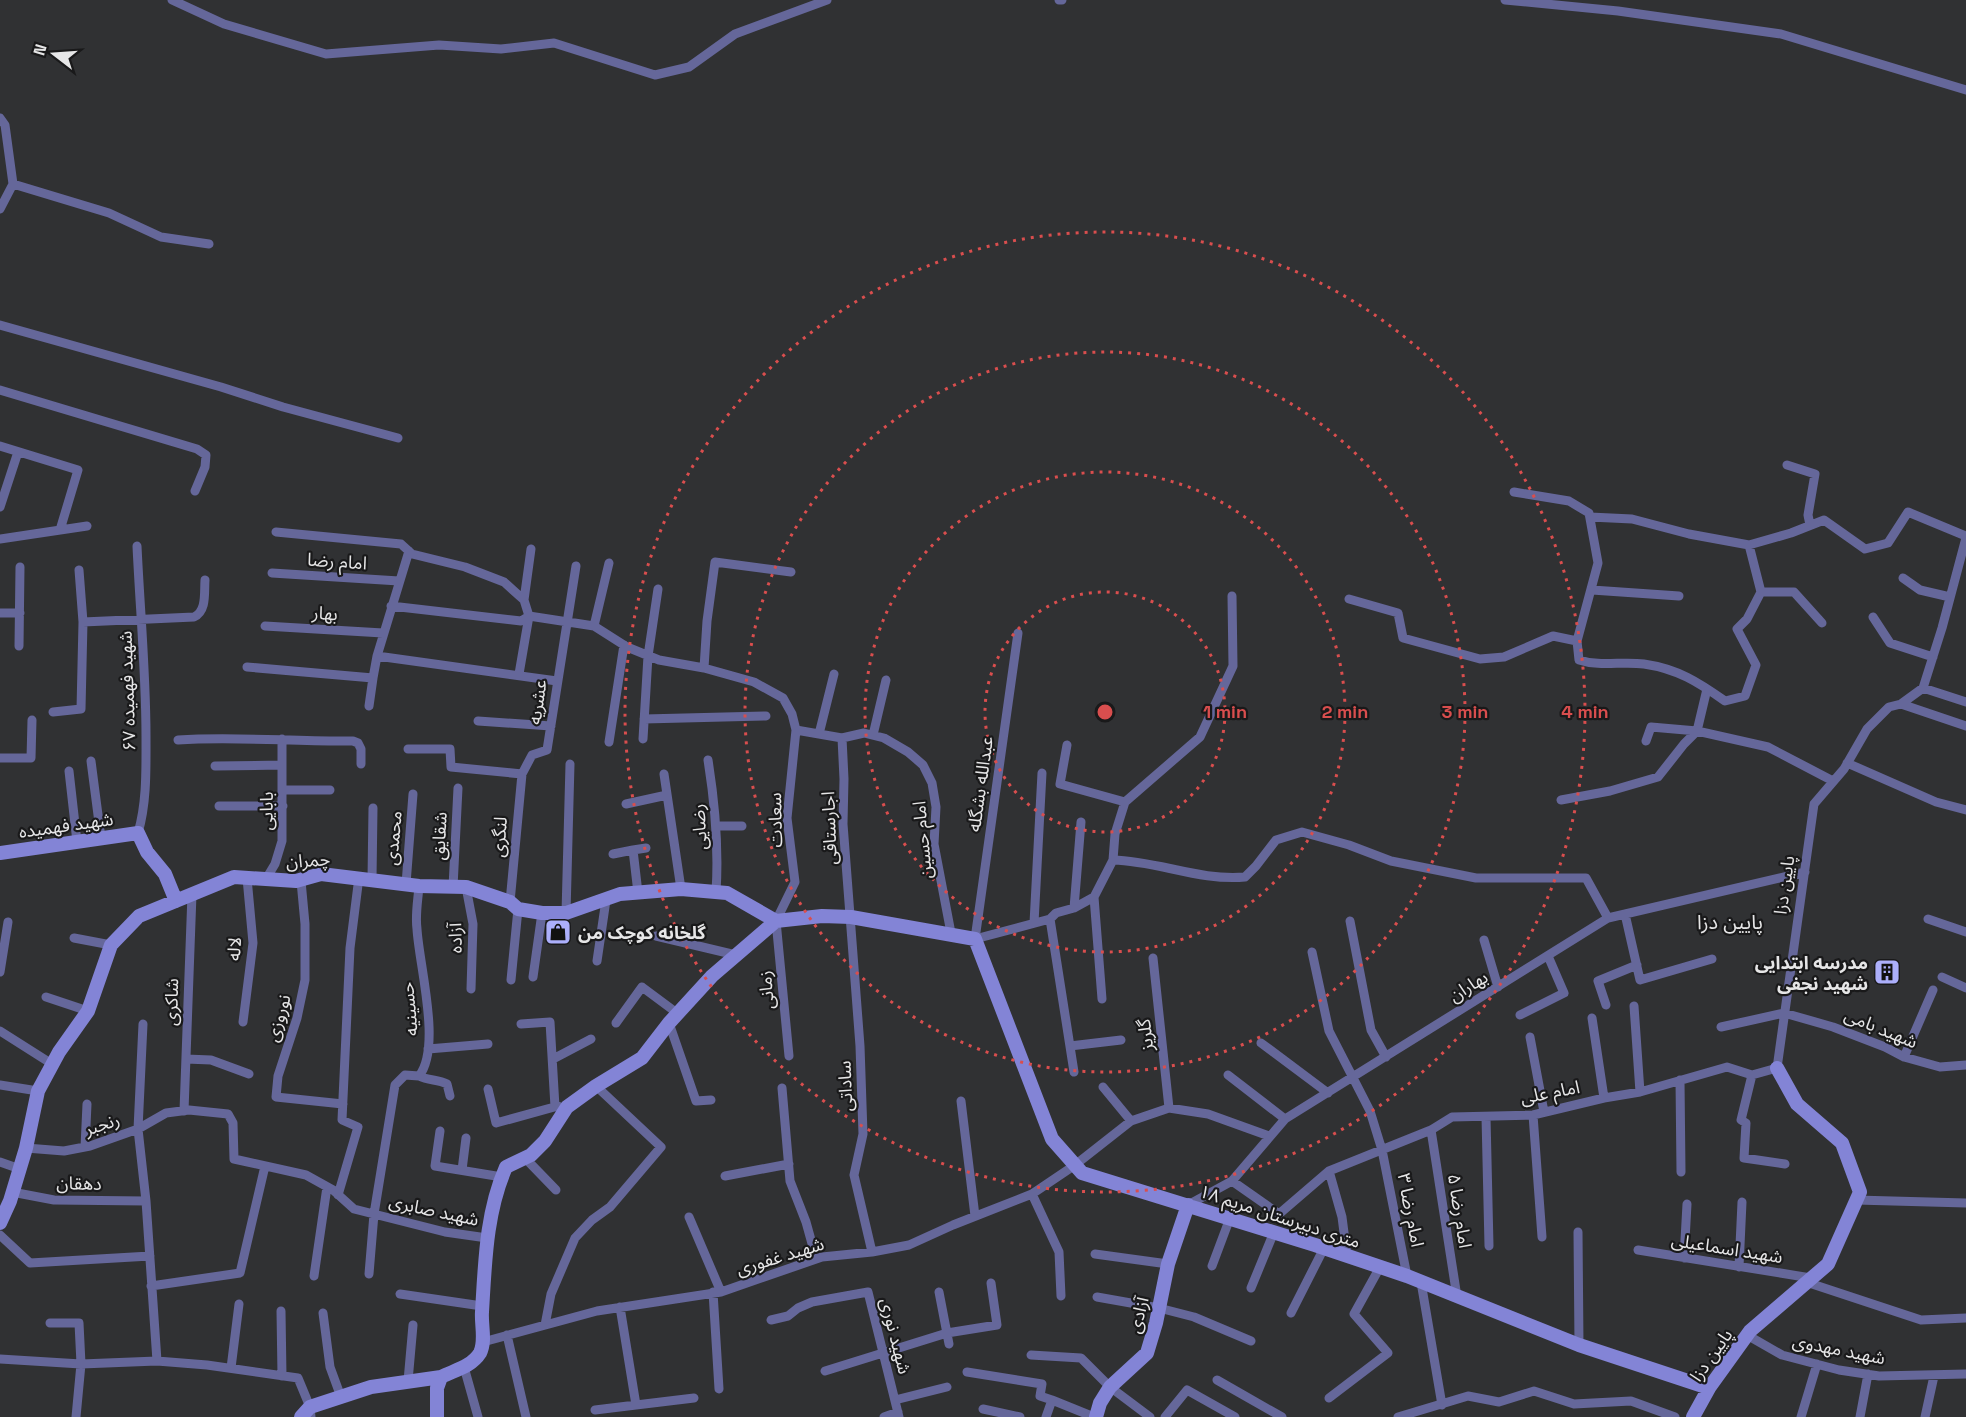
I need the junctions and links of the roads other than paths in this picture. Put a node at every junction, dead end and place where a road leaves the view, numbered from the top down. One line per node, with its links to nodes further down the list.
1 (172, 0): 2 (street)
2 (827, 0)
3 (1505, 0): 4 (street)
4 (1966, 90)
5 (0, 118): 6 (street)
6 (13, 184): 7 (street); 8 (street)
7 (0, 209)
8 (209, 244)
9 (0, 325): 11 (street)
10 (0, 390): 15 (street)
11 (398, 438)
12 (0, 447): 13 (street)
13 (18, 452): 17 (street); 21 (street)
14 (1787, 465): 19 (street)
15 (195, 490)
16 (1514, 492): 18 (street)
17 (0, 507)
18 (1590, 517): 25 (street); 39 (street)
19 (1810, 525): 23 (street); 25 (street)
20 (87, 526): 21 (street)
21 (60, 530): 24 (street)
22 (276, 532): 28 (street)
23 (1966, 537): 43 (street)
24 (0, 539)
25 (1749, 545): 40 (street)
26 (137, 546): 51 (street, شهید فهمیده ۶۷)
27 (531, 549): 45 (street)
28 (409, 551): 37 (street); 45 (street)
29 (609, 563): 56 (street)
30 (576, 566): 52 (street, عشریه)
31 (20, 567): 48 (street)
32 (78, 570): 53 (street)
33 (791, 572): 66 (street)
34 (272, 573): 37 (street, امام رضا)
35 (1903, 578): 43 (street)
36 (205, 580): 51 (street)
37 (399, 581): 46 (street)
38 (658, 589): 63 (street)
39 (1592, 590): 42 (street); 59 (street)
40 (1761, 592): 54 (street); 72 (street)
41 (1232, 596): 115 (street)
42 (1679, 596)
43 (1950, 597): 64 (street)
44 (1349, 599): 59 (street)
45 (524, 600): 49 (street)
46 (391, 606): 49 (street); 57 (street)
47 (0, 613): 48 (street)
48 (20, 613): 61 (street)
49 (529, 616): 52 (street); 67 (street)
50 (1873, 617): 64 (street)
51 (141, 618): 53 (street); 124 (street, شهید فهمیده ۶۷)
52 (567, 621): 56 (street); 71 (street, عشریه)
53 (83, 622): 77 (street)
54 (1822, 623)
55 (265, 626): 57 (street, بهار)
56 (594, 626): 60 (street)
57 (383, 633): 62 (street)
58 (1018, 633): 163 (street, عبدالله بشگله)
59 (1577, 641): 72 (street)
60 (624, 645): 63 (street); 93 (street)
61 (19, 646)
62 (376, 656): 67 (street); 69 (street)
63 (648, 656): 66 (street); 79 (street)
64 (1933, 657): 73 (street)
65 (247, 667): 69 (street)
66 (704, 668): 84 (street, سعادت)
67 (519, 674): 71 (street)
68 (834, 674): 86 (street)
69 (373, 678): 76 (street)
70 (886, 680): 87 (street)
71 (557, 681): 82 (street, عشریه)
72 (1707, 688): 85 (street)
73 (1923, 688): 74 (street); 75 (street, پایین دزا)
74 (1966, 702)
75 (1901, 704): 83 (street); 99 (street, پایین دزا)
76 (369, 706)
77 (53, 712)
78 (766, 716): 79 (street)
79 (644, 719): 90 (street)
80 (32, 720): 96 (street)
81 (478, 721): 82 (street)
82 (551, 726): 105 (street, عشریه)
83 (1966, 726)
84 (796, 730): 86 (street, امام حسین); 155 (street, سعادت)
85 (1697, 731): 92 (street); 108 (street); 114 (street)
86 (819, 734): 88 (street, امام حسین)
87 (873, 735): 88 (street, امام حسین); 160 (street, امام حسین)
88 (842, 738): 151 (street, اجارستاقی)
89 (282, 739): 91 (street); 100 (street); 102 (street, بابایی)
90 (643, 739)
91 (178, 740)
92 (1646, 741)
93 (609, 742)
94 (1066, 745): 115 (street)
95 (408, 749): 105 (street)
96 (0, 758)
97 (708, 760): 122 (street, رضایی)
98 (91, 761): 125 (street)
99 (1847, 763): 108 (street, پایین دزا); 120 (street)
100 (361, 764)
101 (570, 764): 149 (street)
102 (282, 765): 103 (street); 110 (street, بابایی)
103 (215, 766)
104 (69, 771): 126 (street)
105 (522, 774): 146 (street, لنگری)
106 (664, 774): 113 (street)
107 (1042, 774): 158 (street)
108 (1833, 781): 132 (street, پایین دزا)
109 (459, 788): 138 (street, شقایق)
110 (283, 790): 111 (street); 118 (street, بابایی)
111 (330, 790)
112 (413, 794): 137 (street, محمدی)
113 (667, 795): 116 (street); 139 (street)
114 (1561, 800)
115 (1125, 802): 131 (street)
116 (626, 804)
117 (219, 806): 118 (street)
118 (283, 806): 135 (street, بابایی)
119 (373, 807): 134 (street)
120 (1966, 810)
121 (1082, 822): 147 (street)
122 (717, 826): 123 (street); 140 (street, رضایی)
123 (742, 826)
124 (138, 833): 125 (street, شهید فهمیده); 145 (street)
125 (101, 838): 126 (street, شهید فهمیده)
126 (77, 842): 129 (street, شهید فهمیده)
127 (646, 848): 128 (street)
128 (633, 850): 130 (street); 141 (street)
129 (0, 853)
130 (613, 854)
131 (1113, 860): 143 (street); 152 (street)
132 (1805, 872): 150 (street, بهاران); 186 (street, پایین دزا)
133 (247, 878): 135 (street, چمران); 142 (street, چمران); 190 (street, لاله)
134 (365, 878): 136 (street, چمران); 137 (street, چمران); 231 (street)
135 (266, 879): 136 (street, چمران)
136 (301, 881): 231 (street, نوروزی)
137 (412, 885): 138 (street, چمران); 202 (street, حسینیه)
138 (460, 887): 146 (street, چمران); 179 (street, آزاده)
139 (681, 889): 140 (street, چمران); 141 (street, چمران)
140 (716, 892): 155 (street, چمران)
141 (638, 893): 144 (street, چمران)
142 (192, 894): 145 (street, چمران); 206 (street, شاکری)
143 (1094, 897): 147 (street); 182 (street)
144 (606, 900): 149 (street, چمران); 171 (street)
145 (176, 901): 165 (street, چمران)
146 (514, 905): 148 (street, چمران); 176 (street, لنگری)
147 (1074, 908): 153 (street)
148 (542, 913): 149 (street, چمران); 174 (street)
149 (566, 913)
150 (1625, 914): 152 (street, بهاران); 172 (street)
151 (850, 917): 155 (street); 160 (street); 286 (street, ساداتی)
152 (1608, 918): 168 (street, بهاران)
153 (1050, 919): 158 (street); 201 (street)
154 (1928, 919): 159 (street)
155 (776, 921): 167 (street); 203 (street, زمانی)
156 (1350, 921): 204 (street)
157 (8, 922): 173 (street)
158 (1034, 923): 163 (street)
159 (1966, 932)
160 (951, 933): 163 (street)
161 (656, 936): 167 (street)
162 (74, 938): 165 (street)
163 (975, 939): 253 (street, ۱۸ متری دبیرستان مریم)
164 (1484, 940): 177 (street)
165 (111, 945): 185 (street, چمران)
166 (1312, 952): 216 (street, امام رضا ۳)
167 (736, 955): 188 (street)
168 (1548, 956): 177 (street, بهاران); 187 (street)
169 (1153, 958): 234 (street, گلریز)
170 (1712, 959): 172 (street)
171 (597, 961)
172 (1637, 965): 183 (street)
173 (0, 972)
174 (533, 977)
175 (1942, 977): 178 (street)
176 (511, 980)
177 (1498, 987): 204 (street, بهاران)
178 (1966, 988)
179 (471, 989)
180 (1933, 990): 205 (street)
181 (46, 997): 185 (street)
182 (1102, 999)
183 (1606, 1005)
184 (1634, 1006): 224 (street)
185 (88, 1011): 208 (street, چمران)
186 (1784, 1014): 194 (street); 205 (street, شهید بامی); 210 (street, پایین دزا)
187 (1520, 1015)
188 (673, 1018): 191 (street); 219 (street); 228 (street)
189 (1592, 1018): 227 (street)
190 (243, 1022)
191 (616, 1023)
192 (143, 1024): 241 (street)
193 (521, 1024): 207 (street)
194 (1722, 1027)
195 (0, 1031): 208 (street)
196 (1530, 1037): 236 (street)
197 (591, 1039): 207 (street)
198 (1121, 1040): 201 (street)
199 (1261, 1043): 225 (street)
200 (488, 1044): 202 (street)
201 (1070, 1047): 211 (street)
202 (428, 1049): 215 (street, حسینیه)
203 (789, 1056)
204 (1386, 1057): 216 (street, بهاران)
205 (1904, 1057): 209 (street, شهید بامی)
206 (186, 1059): 212 (street); 235 (street, شاکری)
207 (553, 1059): 233 (street)
208 (52, 1064): 223 (street, چمران)
209 (1966, 1065)
210 (1777, 1068): 214 (street, امام علی); 267 (street)
211 (1074, 1072)
212 (249, 1074)
213 (1227, 1075): 239 (street)
214 (1752, 1075): 217 (street, امام علی); 252 (street)
215 (419, 1076): 226 (street); 273 (street)
216 (1354, 1078): 225 (street, بهاران); 248 (street, امام رضا ۳)
217 (1680, 1080): 224 (street, امام علی); 258 (street)
218 (0, 1085): 223 (street)
219 (596, 1086): 232 (street); 321 (street)
220 (1103, 1087): 240 (street)
221 (782, 1088): 251 (street)
222 (488, 1089): 233 (street)
223 (38, 1090): 247 (street, چمران)
224 (1640, 1092): 227 (street, امام علی)
225 (1328, 1093): 239 (street, بهاران)
226 (450, 1096)
227 (1604, 1098): 236 (street, امام علی)
228 (711, 1100)
229 (961, 1101): 274 (street)
230 (87, 1104): 246 (street)
231 (343, 1104): 266 (street)
232 (571, 1104): 233 (street); 249 (street)
233 (555, 1107)
234 (1169, 1108): 240 (street, شهید غفوری); 244 (street)
235 (184, 1111): 241 (street, رنجبر); 254 (street, رنجبر)
236 (1544, 1112): 237 (street, امام علی)
237 (1533, 1115): 238 (street, امام علی); 281 (street)
238 (1486, 1117): 242 (street, امام علی); 283 (street)
239 (1285, 1119): 244 (street, بهاران)
240 (1131, 1121): 253 (street, شهید غفوری)
241 (138, 1129): 246 (street, رنجبر); 268 (street)
242 (1431, 1130): 248 (street, امام علی); 309 (street, امام رضا ۵)
243 (440, 1131): 256 (street)
244 (1269, 1136): 261 (street, بهاران)
245 (466, 1138): 256 (street)
246 (85, 1147): 247 (street, رنجبر)
247 (26, 1148): 255 (street, چمران)
248 (1382, 1150): 257 (street, امام علی); 298 (street, امام رضا ۳)
249 (525, 1158): 260 (street); 263 (street)
250 (0, 1162): 255 (street)
251 (789, 1164): 259 (street); 290 (street)
252 (1785, 1164)
253 (1075, 1165): 265 (street, شهید غفوری); 272 (street, ۱۸ متری دبیرستان مریم)
254 (265, 1166): 262 (street, شهید صابری); 302 (street)
255 (20, 1169): 264 (street, چمران)
256 (462, 1170): 260 (street)
257 (1331, 1170): 261 (street, امام علی); 289 (street)
258 (1682, 1172)
259 (725, 1176)
260 (502, 1177): 282 (street)
261 (1232, 1181): 272 (street, بهاران)
262 (327, 1187): 266 (street, شهید صابری); 297 (street)
263 (556, 1190)
264 (12, 1192): 268 (street, دهقان); 277 (street, چمران)
265 (1032, 1194): 274 (street, شهید غفوری); 307 (street)
266 (338, 1195): 273 (street, شهید صابری)
267 (1856, 1200): 270 (street); 299 (street, پایین دزا)
268 (146, 1201): 288 (street)
269 (1742, 1202): 295 (street)
270 (1966, 1203)
271 (1687, 1204): 291 (street)
272 (1188, 1205): 276 (street, ۱۸ متری دبیرستان مریم); 292 (street, آزادی)
273 (374, 1214): 282 (street, شهید صابری); 296 (street)
274 (975, 1216): 286 (street, شهید غفوری)
275 (689, 1217): 304 (street)
276 (1230, 1218): 278 (street, ۱۸ متری دبیرستان مریم); 293 (street)
277 (0, 1223)
278 (1274, 1232): 284 (street, ۱۸ متری دبیرستان مریم); 303 (street)
279 (1578, 1232): 328 (street)
280 (0, 1235): 288 (street)
281 (1542, 1237)
282 (487, 1238): 311 (street)
283 (1489, 1246)
284 (1324, 1248): 289 (street, ۱۸ متری دبیرستان مریم); 316 (street)
285 (1638, 1250): 291 (street, شهید اسماعیلی)
286 (872, 1252): 290 (street, شهید غفوری)
287 (1095, 1254): 292 (street)
288 (150, 1256): 302 (street)
289 (1347, 1256): 294 (street, ۱۸ متری دبیرستان مریم)
290 (816, 1258): 304 (street, شهید غفوری)
291 (1684, 1258): 295 (street, شهید اسماعیلی)
292 (1168, 1264): 313 (street, آزادی)
293 (1212, 1266)
294 (1380, 1267): 298 (street, ۱۸ متری دبیرستان مریم); 352 (street)
295 (1739, 1267): 299 (street, شهید اسماعیلی)
296 (369, 1274)
297 (314, 1276)
298 (1407, 1276): 300 (street, ۱۸ متری دبیرستان مریم)
299 (1809, 1280): 317 (street, شهید اسماعیلی); 324 (street, پایین دزا)
300 (1421, 1282): 309 (street, ۱۸ متری دبیرستان مریم); 356 (street)
301 (991, 1283): 322 (street)
302 (152, 1286): 332 (street)
303 (1251, 1288)
304 (717, 1292): 312 (street, شهید غفوری); 349 (street)
305 (939, 1292): 322 (street)
306 (400, 1294): 311 (street)
307 (1061, 1296)
308 (1097, 1297): 313 (street)
309 (1457, 1297): 328 (street, ۱۸ متری دبیرستان مریم)
310 (239, 1304): 336 (street)
311 (482, 1306): 326 (street)
312 (620, 1307): 321 (street, شهید غفوری); 355 (street)
313 (1159, 1308): 325 (street); 347 (street, آزادی)
314 (281, 1311): 341 (street)
315 (323, 1313): 350 (street)
316 (1291, 1313)
317 (1966, 1318)
318 (771, 1320): 329 (street, شهید نوری)
319 (50, 1323): 333 (street)
320 (413, 1325): 345 (street)
321 (545, 1325): 323 (street, شهید غفوری)
322 (947, 1333): 327 (street); 329 (street)
323 (507, 1335): 326 (street, شهید غفوری); 364 (street)
324 (1747, 1335): 334 (street, شهید مهدوی); 348 (street, پایین دزا)
325 (1251, 1341)
326 (483, 1342): 335 (street)
327 (949, 1344)
328 (1579, 1345): 348 (street, ۱۸ متری دبیرستان مریم)
329 (882, 1352): 337 (street); 353 (street, شهید نوری)
330 (1031, 1355): 347 (street)
331 (0, 1359): 333 (street)
332 (157, 1361): 333 (street); 336 (street)
333 (81, 1364): 361 (street)
334 (1817, 1364): 339 (street, شهید مهدوی); 376 (street)
335 (464, 1367): 343 (street); 363 (street)
336 (231, 1368): 341 (street)
337 (825, 1371)
338 (967, 1372): 354 (street)
339 (1868, 1374): 342 (street, شهید مهدوی); 377 (street)
340 (1966, 1374): 342 (street, شهید مهدوی)
341 (282, 1376): 359 (street)
342 (1934, 1376): 378 (street)
343 (441, 1377): 345 (street); 362 (street)
344 (1217, 1380): 372 (street)
345 (408, 1381): 350 (street)
346 (947, 1387): 353 (street)
347 (1110, 1387): 368 (street, آزادی); 369 (street)
348 (1709, 1388): 375 (street, پایین دزا)
349 (719, 1389)
350 (341, 1397): 359 (street)
351 (694, 1398): 355 (street)
352 (1329, 1398)
353 (895, 1400): 360 (street, شهید نوری)
354 (1052, 1400): 367 (street); 368 (street)
355 (636, 1405): 358 (street)
356 (1442, 1405): 373 (street); 374 (street)
357 (983, 1409): 366 (street)
358 (595, 1410)
359 (307, 1414)
360 (899, 1415): 365 (street)
361 (76, 1417)
362 (437, 1417)
363 (478, 1417)
364 (526, 1417)
365 (884, 1417)
366 (1020, 1417)
367 (1046, 1417)
368 (1095, 1417)
369 (1150, 1417)
370 (1165, 1417): 371 (street)
371 (1236, 1417)
372 (1282, 1417)
373 (1398, 1417)
374 (1675, 1417)
375 (1693, 1417)
376 (1801, 1417)
377 (1860, 1417)
378 (1925, 1417)

